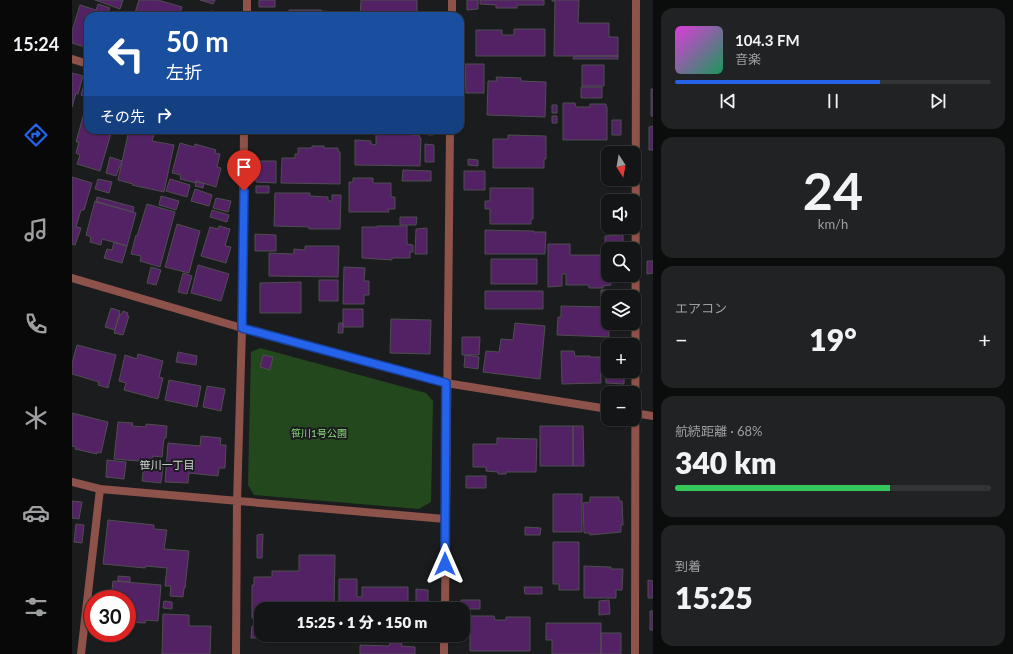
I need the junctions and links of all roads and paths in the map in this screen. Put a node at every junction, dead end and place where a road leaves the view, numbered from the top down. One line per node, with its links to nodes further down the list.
1 (247, 0): 4 (street)
2 (452, 0): 5 (street)
3 (636, 0): 13 (street)
4 (247, 12)
5 (452, 12)
6 (72, 59): 7 (street)
7 (84, 63)
8 (244, 134): 11 (street)
9 (450, 134): 12 (street)
10 (72, 278): 11 (street)
11 (242, 328): 12 (street); 20 (street)
12 (446, 383): 14 (street); 21 (street)
13 (634, 386)
14 (601, 408)
15 (641, 414): 16 (street)
16 (653, 416)
17 (634, 426): 27 (street)
18 (72, 482): 19 (street)
19 (100, 489): 20 (street); 24 (street)
20 (237, 502): 21 (street); 25 (street)
21 (445, 519): 22 (street)
22 (445, 602)
23 (444, 642): 26 (street)
24 (81, 654)
25 (236, 654)
26 (444, 654)
27 (635, 654)

